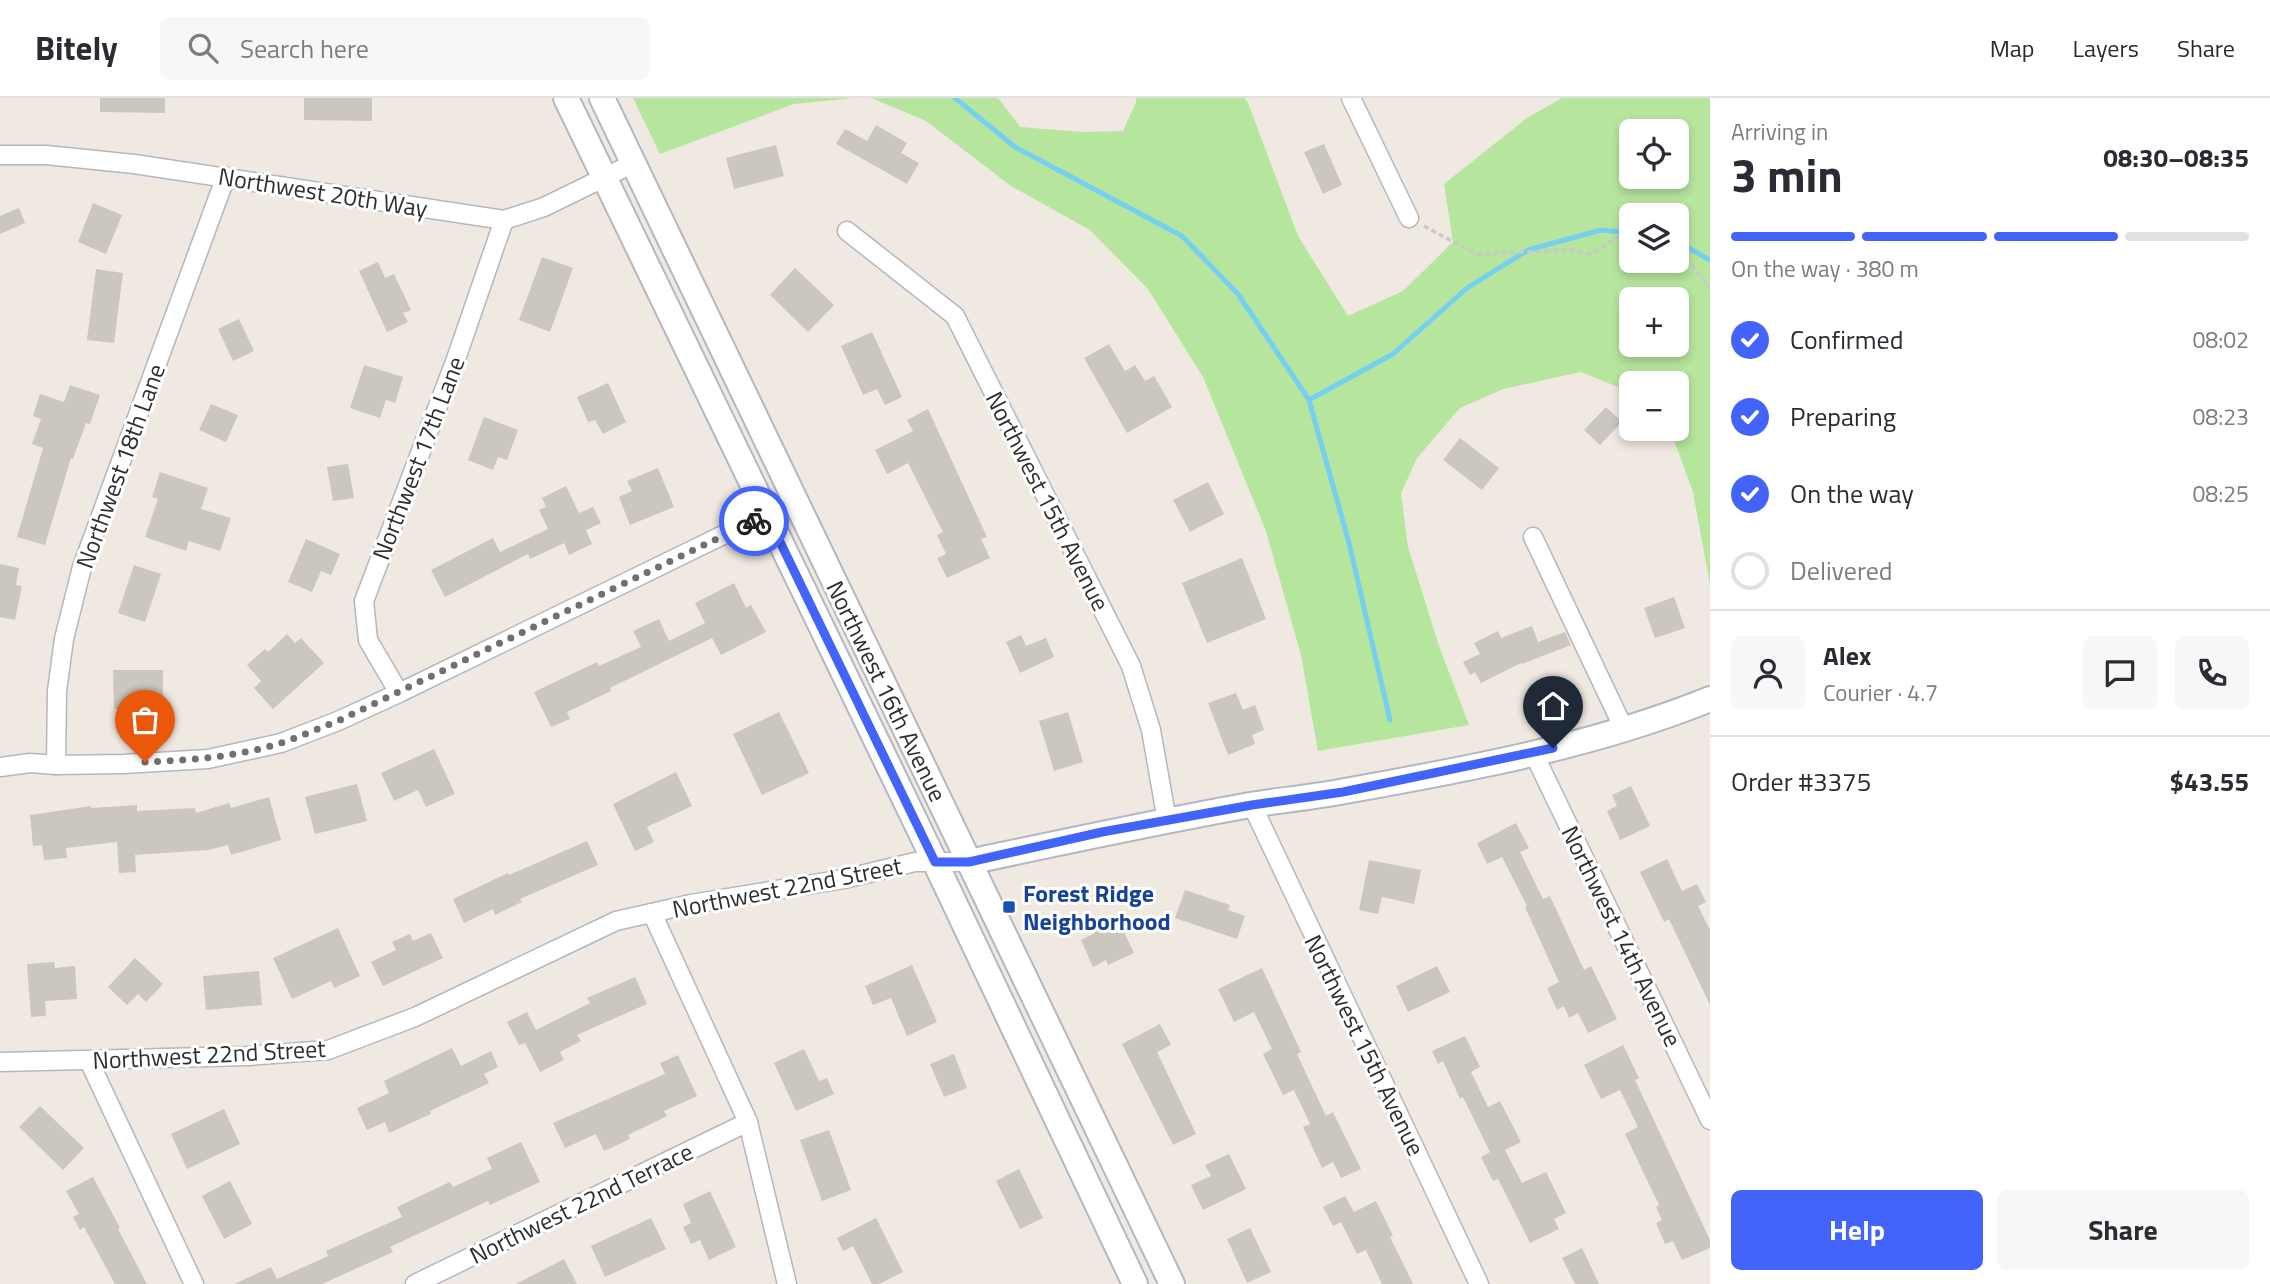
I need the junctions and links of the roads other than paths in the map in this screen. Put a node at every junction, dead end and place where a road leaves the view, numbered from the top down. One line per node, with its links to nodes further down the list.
1 (566, 98): 7 (main road, Northwest 16th Avenue)
2 (602, 98): 5 (main road, Northwest 16th Avenue)
3 (1351, 98): 8 (street)
4 (0, 155): 6 (street, Northwest 20th Way)
5 (634, 163): 7 (street, Northwest 20th Way); 11 (main road, Northwest 16th Avenue)
6 (226, 176): 9 (street, Northwest 20th Way); 18 (street, Northwest 18th Lane)
7 (605, 178): 9 (street, Northwest 20th Way); 12 (main road, Northwest 16th Avenue)
8 (1409, 218)
9 (504, 220): 14 (street, Northwest 17th Lane)
10 (847, 231): 21 (street, Northwest 15th Avenue)
11 (795, 500): 12 (street); 23 (main road, Northwest 16th Avenue)
12 (767, 515): 14 (street); 22 (main road, Northwest 16th Avenue)
13 (1533, 537): 16 (street)
14 (399, 693): 18 (street)
15 (1710, 699): 16 (main road, Northwest 22nd Street)
16 (1624, 729): 17 (main road, Northwest 22nd Street)
17 (1534, 752): 20 (main road, Northwest 22nd Street); 27 (street, Northwest 14th Avenue)
18 (56, 765): 19 (street)
19 (0, 767)
20 (1252, 805): 21 (main road, Northwest 22nd Street); 36 (street, Northwest 15th Avenue)
21 (1167, 821): 23 (main road, Northwest 22nd Street)
22 (935, 862): 23 (street, Northwest 22nd Street); 24 (street, Northwest 22nd Street); 30 (main road, Northwest 16th Avenue)
23 (969, 862): 29 (main road, Northwest 16th Avenue)
24 (652, 913): 25 (street, Northwest 22nd Street); 28 (street)
25 (89, 1061): 26 (street, Northwest 22nd Street); 31 (street)
26 (0, 1062)
27 (1710, 1120)
28 (748, 1122): 32 (street, Northwest 22nd Terrace); 33 (street)
29 (1126, 1189): 30 (main road); 35 (main road, Northwest 16th Avenue)
30 (1097, 1205): 34 (main road, Northwest 16th Avenue)
31 (194, 1284)
32 (415, 1284)
33 (787, 1284)
34 (1135, 1284)
35 (1172, 1284)
36 (1479, 1284)

